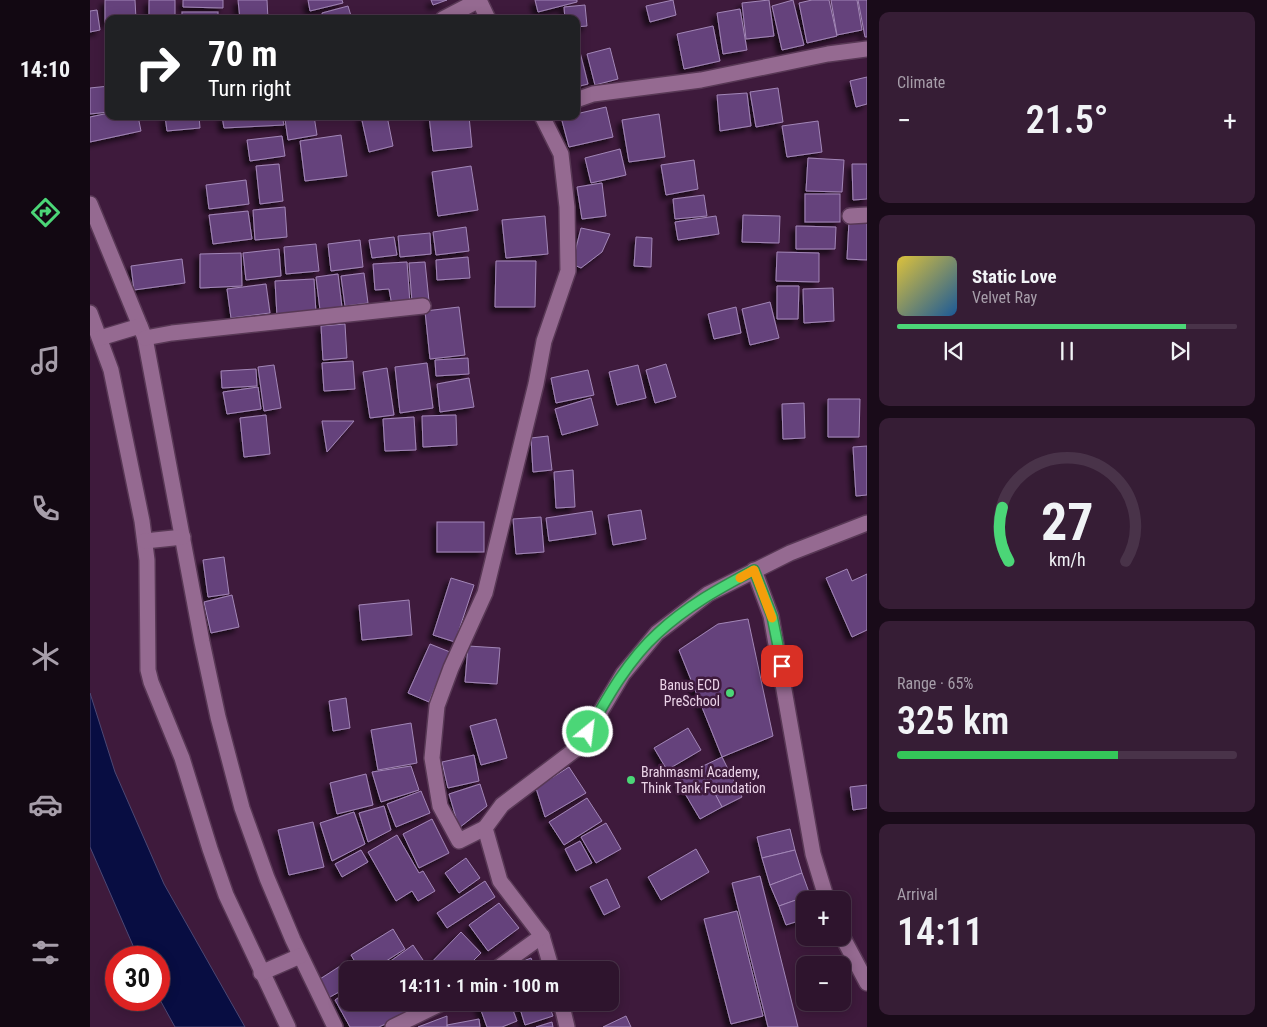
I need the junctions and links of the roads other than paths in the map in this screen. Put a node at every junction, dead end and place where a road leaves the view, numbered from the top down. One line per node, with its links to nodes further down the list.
1 (479, 0): 2 (street); 3 (street)
2 (451, 15)
3 (486, 15)
4 (867, 49): 5 (street)
5 (580, 99)
6 (544, 120): 18 (street)
7 (90, 204): 12 (street)
8 (867, 215): 9 (street)
9 (850, 216)
10 (423, 306): 12 (street)
11 (90, 313): 13 (street)
12 (142, 332): 13 (street); 15 (street)
13 (100, 338): 16 (street)
14 (867, 523): 17 (street)
15 (183, 538): 16 (street); 22 (street)
16 (145, 541): 25 (street)
17 (754, 570): 18 (street); 19 (street)
18 (485, 828): 20 (street)
19 (824, 891)
20 (542, 936): 23 (street); 24 (street)
21 (847, 946): 26 (street)
22 (300, 956): 25 (street); 30 (street)
23 (507, 961)
24 (549, 961)
25 (261, 973): 29 (street)
26 (867, 983)
27 (426, 1011): 31 (street)
28 (563, 1011): 32 (street)
29 (288, 1027)
30 (335, 1027)
31 (393, 1027)
32 (567, 1027)

